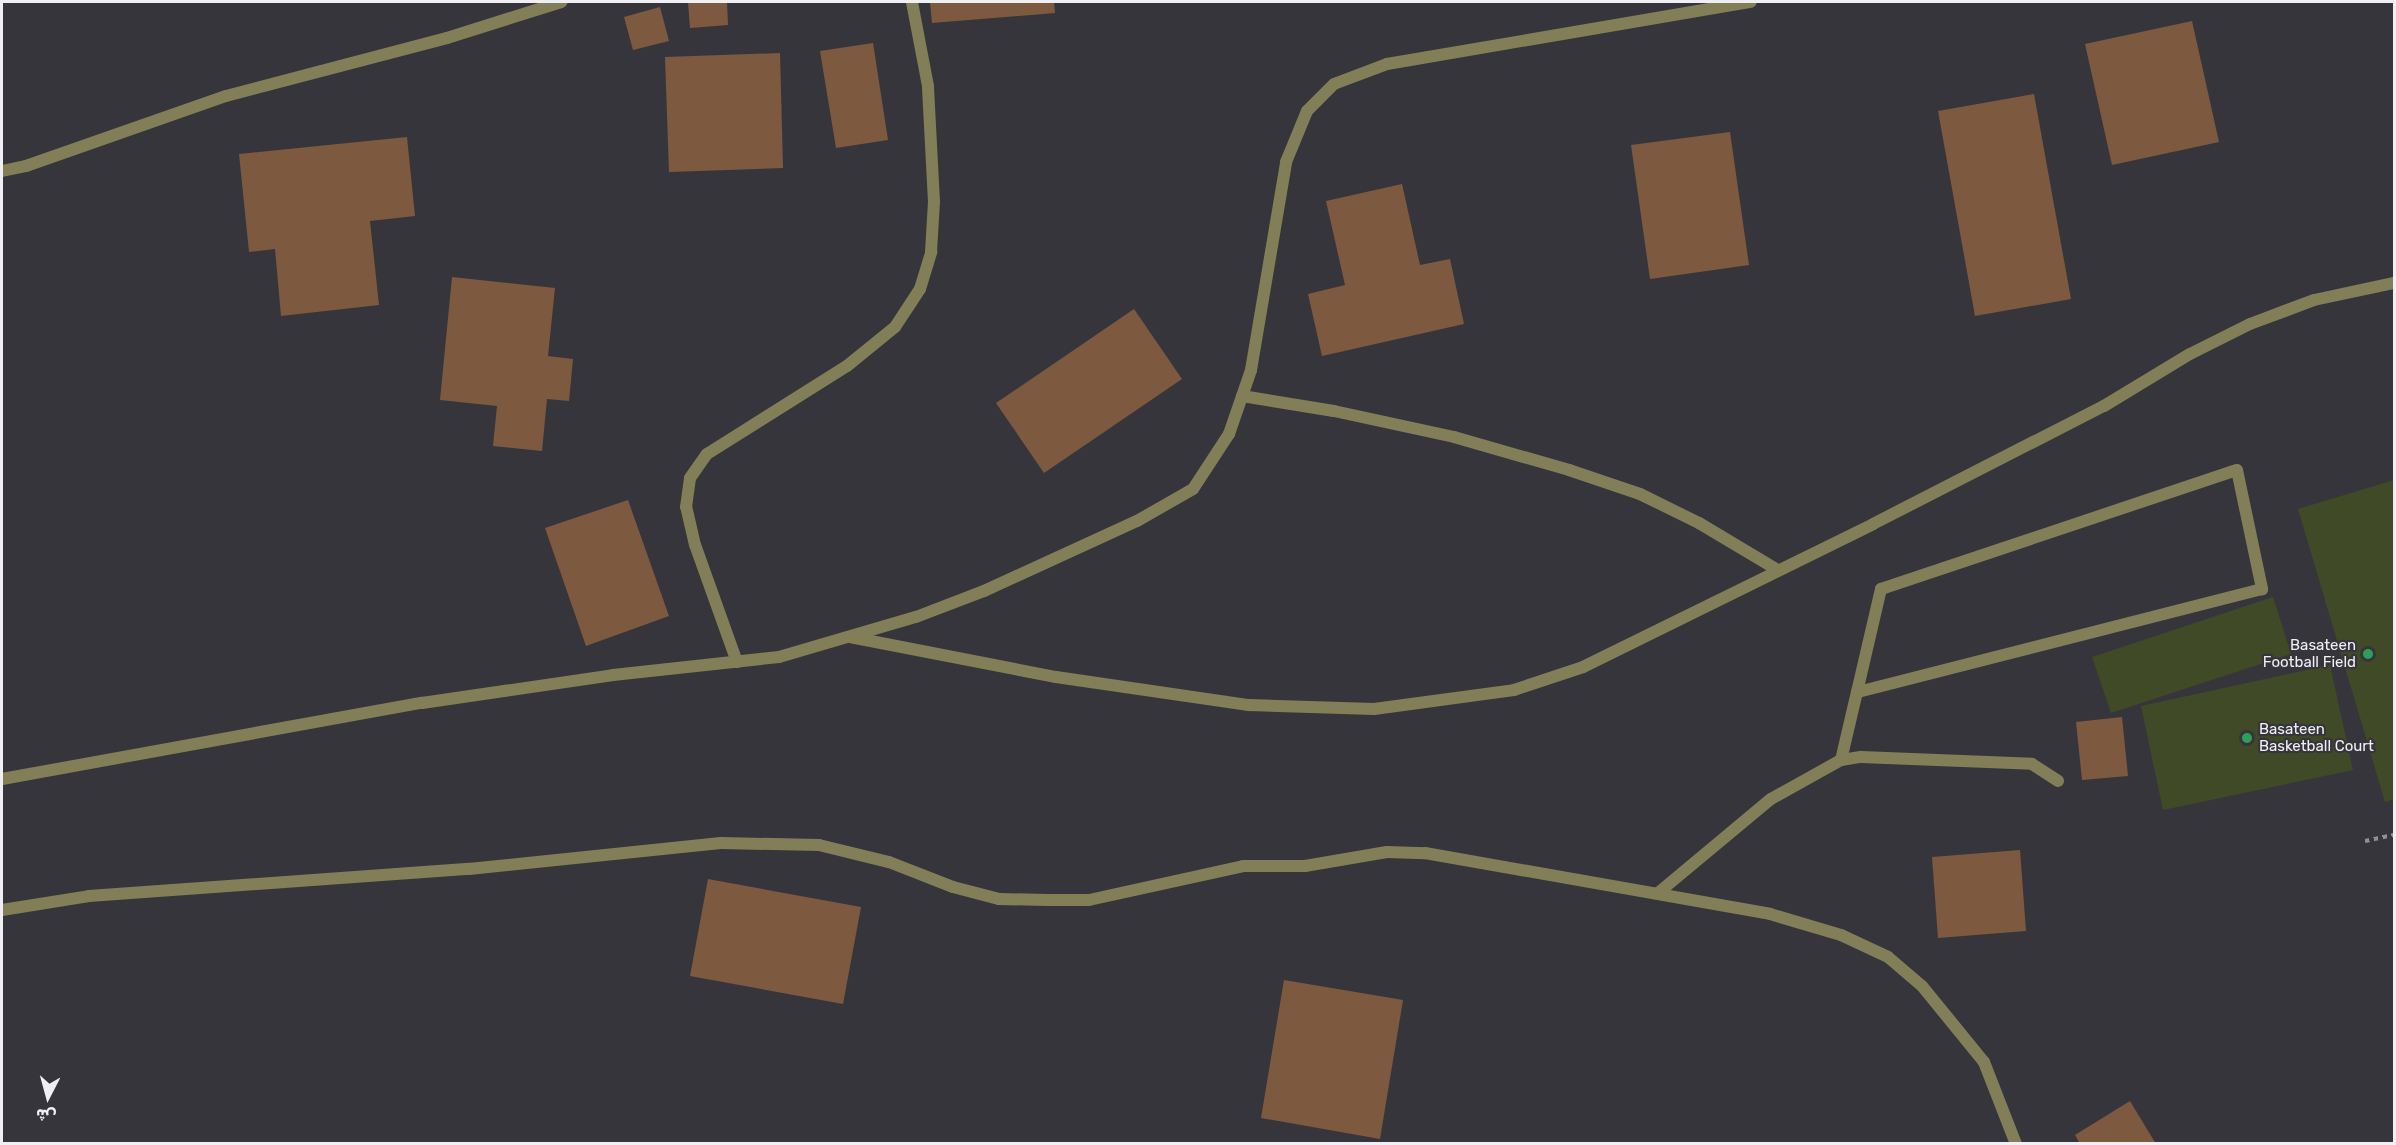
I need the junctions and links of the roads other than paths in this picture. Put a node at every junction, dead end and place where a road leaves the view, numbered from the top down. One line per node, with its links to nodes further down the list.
1 (561, 2): 4 (street)
2 (912, 2): 9 (street)
3 (1751, 2): 6 (street)
4 (2, 171)
5 (2394, 283): 7 (street)
6 (1242, 396): 7 (street); 8 (street)
7 (1776, 569): 8 (street)
8 (849, 637): 9 (street)
9 (737, 662): 12 (street)
10 (1857, 692): 10 (street); 11 (street)
11 (1841, 760): 13 (street); 14 (street)
12 (2, 779)
13 (2058, 781)
14 (1658, 893): 15 (street); 16 (street)
15 (2, 910)
16 (2016, 1143)

